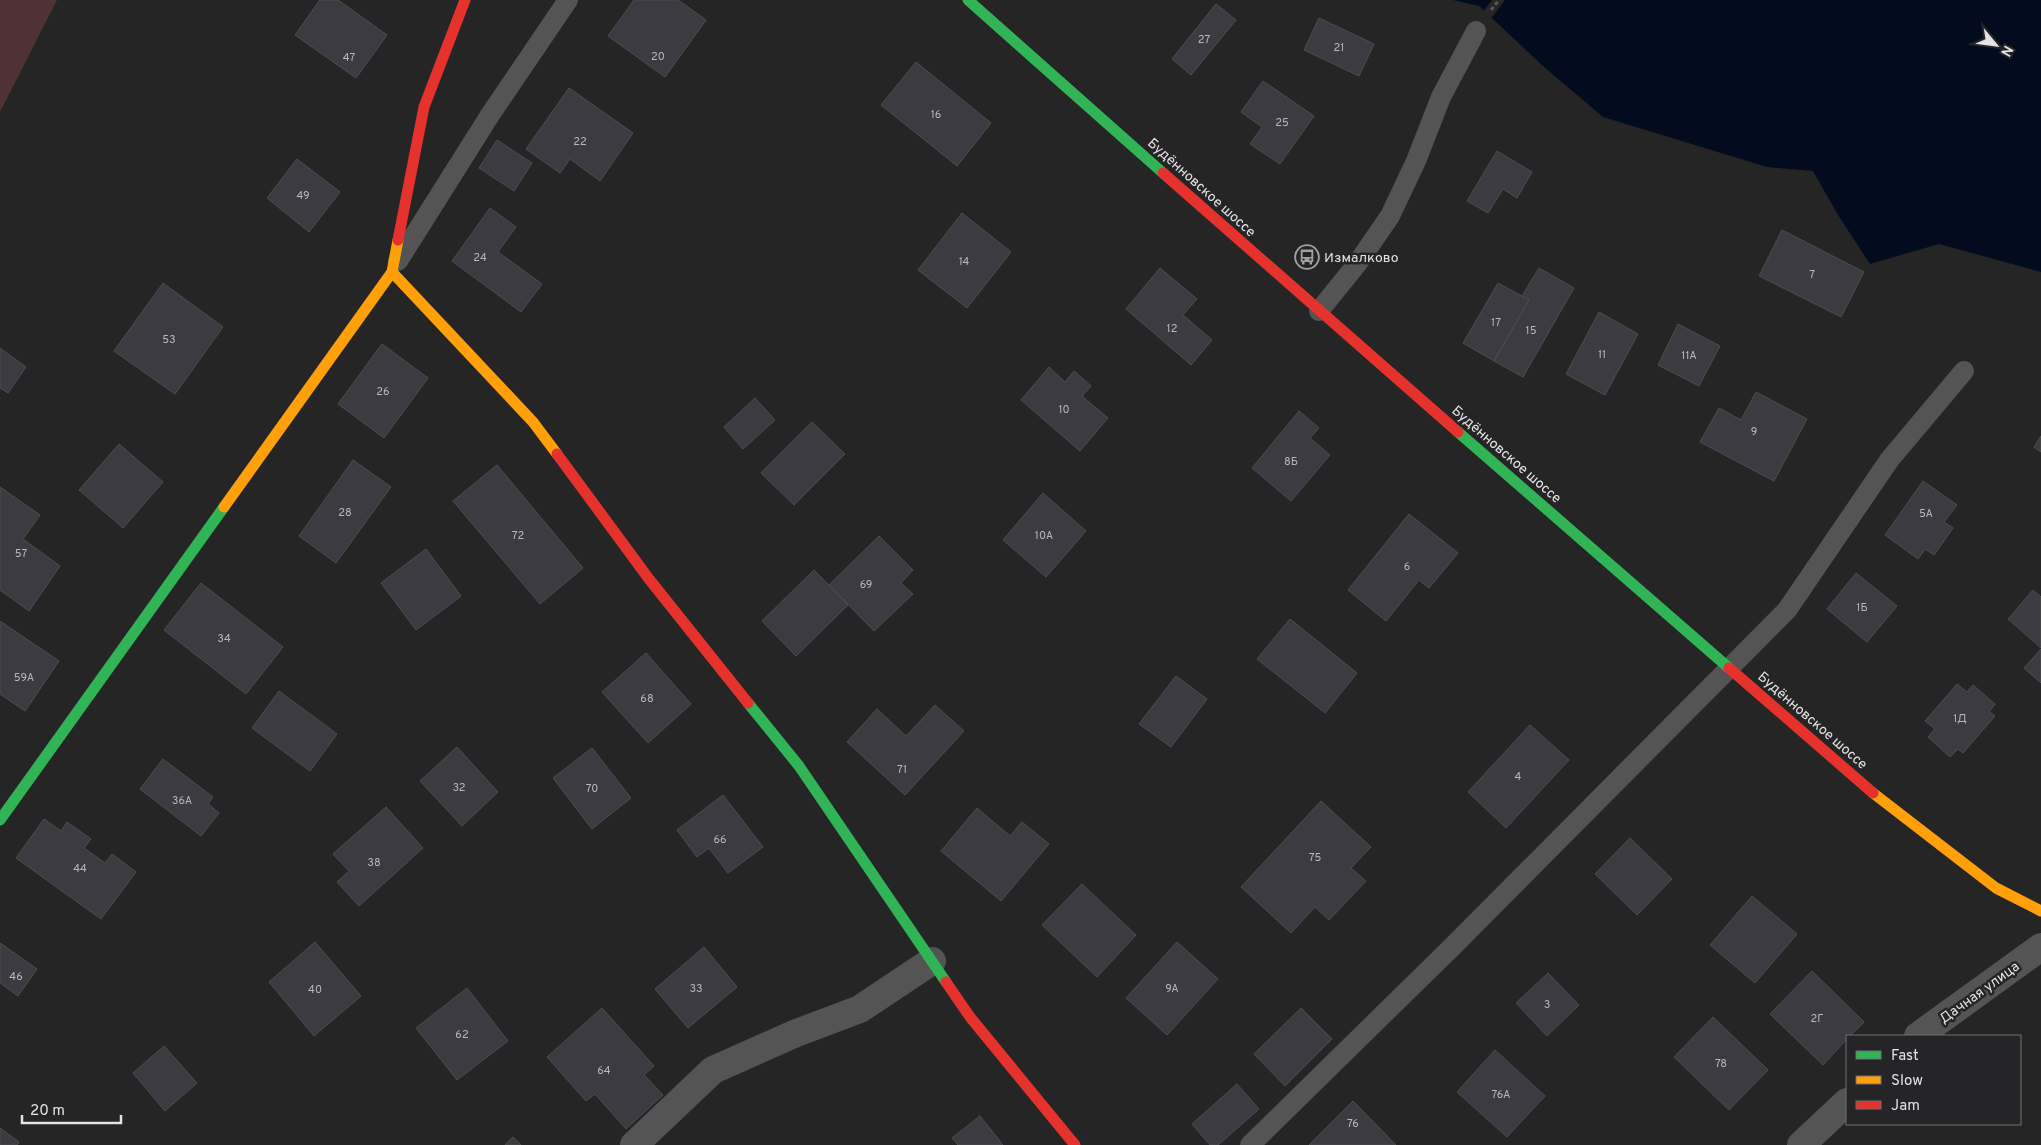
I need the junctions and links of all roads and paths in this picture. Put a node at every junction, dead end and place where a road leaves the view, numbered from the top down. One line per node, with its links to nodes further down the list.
1 (465, 0): 5 (street)
2 (568, 0): 5 (lane)
3 (968, 0): 6 (street, Будённовское шоссе)
4 (1476, 32): 6 (lane)
5 (392, 272): 9 (street); 12 (street)
6 (1319, 311): 8 (street, Будённовское шоссе)
7 (1964, 371): 8 (lane)
8 (1730, 667): 10 (street, Будённовское шоссе); 17 (lane)
9 (0, 820)
10 (2038, 906)
11 (2041, 947): 13 (street, Дачная улица)
12 (932, 961): 15 (street); 16 (street)
13 (1919, 1035)
14 (1846, 1103): 18 (street)
15 (634, 1145)
16 (1075, 1145)
17 (1250, 1145)
18 (1801, 1145)

